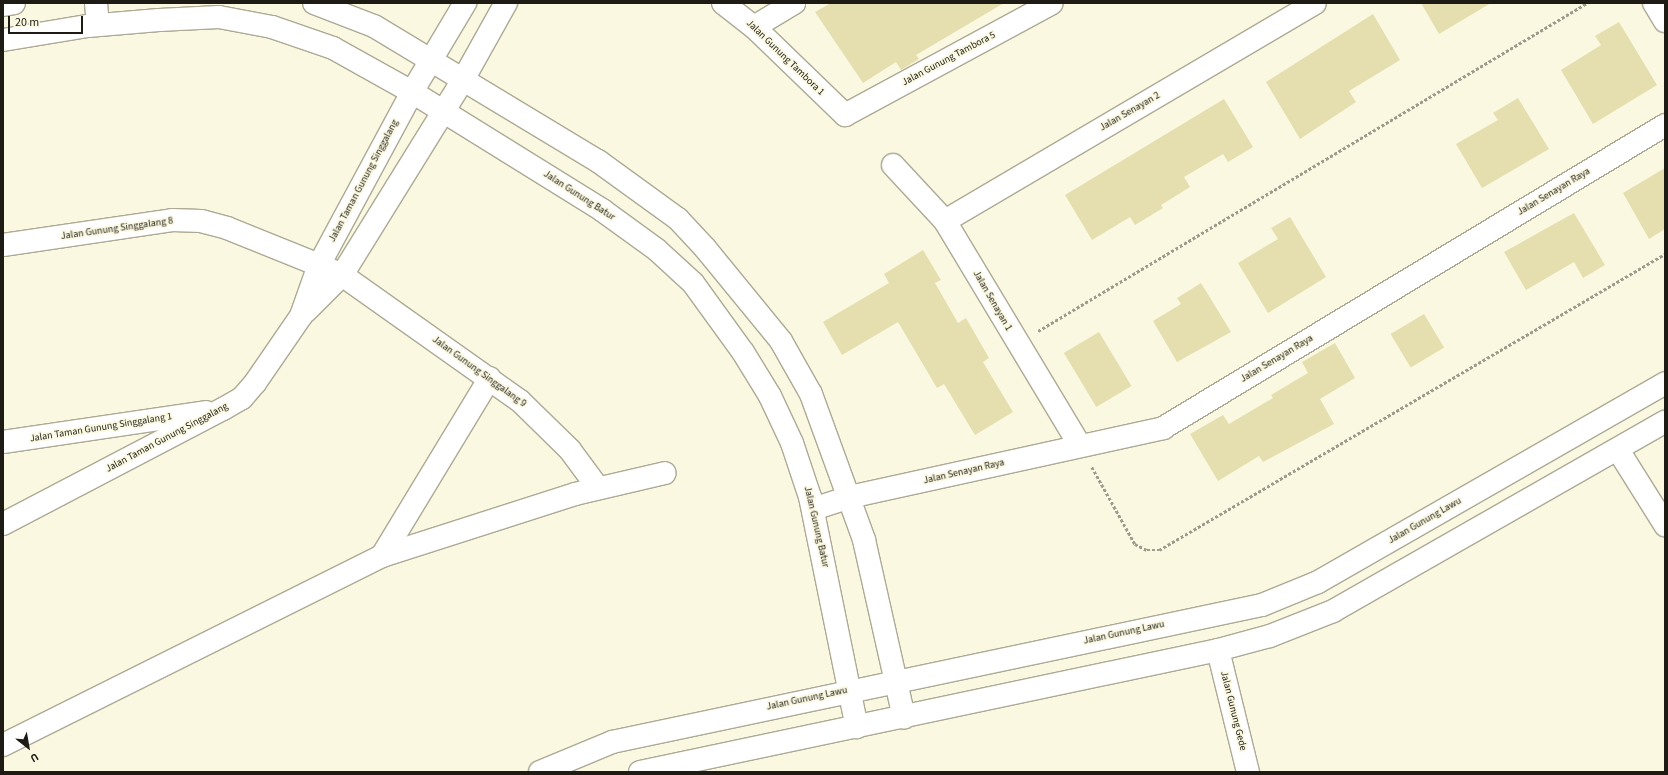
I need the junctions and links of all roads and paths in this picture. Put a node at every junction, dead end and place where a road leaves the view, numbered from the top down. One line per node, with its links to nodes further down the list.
1 (14, 3): 12 (street)
2 (96, 3): 14 (street)
3 (314, 3): 17 (street)
4 (465, 3): 17 (street, Jalan Taman Gunung Singgalang)
5 (506, 3): 18 (street, Jalan Taman Gunung Singgalang)
6 (723, 3): 15 (street, Jalan Gunung Tambora 1)
7 (794, 3): 15 (street)
8 (1052, 3): 21 (street, Jalan Gunung Tambora 5)
9 (1315, 3): 24 (street, Jalan Senayan 2)
10 (1587, 3): 32 (path)
11 (1654, 3): 13 (street)
12 (3, 5)
13 (1665, 22)
14 (98, 25): 16 (street, Jalan Gunung Batur); 19 (street, Jalan Gunung Batur)
15 (754, 27): 21 (street, Jalan Gunung Tambora 1)
16 (3, 40)
17 (431, 58): 18 (street); 19 (street, Jalan Taman Gunung Singgalang)
18 (464, 78): 20 (street, Jalan Taman Gunung Singgalang); 29 (street)
19 (412, 92): 20 (street, Jalan Gunung Batur); 27 (street, Jalan Taman Gunung Singgalang)
20 (442, 112): 28 (street, Jalan Taman Gunung Singgalang); 31 (street, Jalan Gunung Batur)
21 (845, 115)
22 (1665, 125): 38 (street, Jalan Senayan Raya)
23 (893, 166): 24 (street, Jalan Senayan 1)
24 (945, 221): 32 (street, Jalan Senayan 1)
25 (3, 245): 27 (street, Jalan Gunung Singgalang 8)
26 (1665, 254): 38 (path)
27 (320, 265): 28 (street, Jalan Gunung Singgalang 8); 30 (street, Jalan Taman Gunung Singgalang)
28 (342, 275): 30 (street, Jalan Taman Gunung Singgalang); 33 (street, Jalan Gunung Singgalang 9)
29 (757, 311): 31 (street); 42 (street)
30 (301, 316): 35 (street, Jalan Taman Gunung Singgalang)
31 (728, 331): 43 (street, Jalan Gunung Batur)
32 (1017, 343): 38 (street, Jalan Senayan 1)
33 (490, 378): 41 (street, Jalan Gunung Singgalang 9); 46 (street)
34 (1665, 383): 48 (street, Jalan Gunung Lawu)
35 (223, 409): 37 (street, Jalan Taman Gunung Singgalang 1); 44 (street, Jalan Taman Gunung Singgalang)
36 (1665, 422): 39 (street)
37 (3, 442)
38 (1080, 446): 42 (street, Jalan Senayan Raya)
39 (1618, 450): 45 (street); 47 (street)
40 (665, 473): 41 (street)
41 (598, 488): 46 (street)
42 (850, 497): 43 (street, Jalan Senayan Raya); 48 (street)
43 (813, 509): 49 (street, Jalan Gunung Batur)
44 (3, 524)
45 (1665, 525)
46 (382, 556): 52 (street)
47 (1218, 650): 50 (street); 55 (street, Jalan Gunung Gede)
48 (896, 680): 49 (street, Jalan Gunung Lawu); 50 (street)
49 (850, 690): 51 (street, Jalan Gunung Batur); 53 (street, Jalan Gunung Lawu)
50 (904, 718): 51 (street)
51 (857, 727): 54 (street)
52 (3, 745)
53 (540, 772)
54 (640, 772)
55 (1248, 772)

